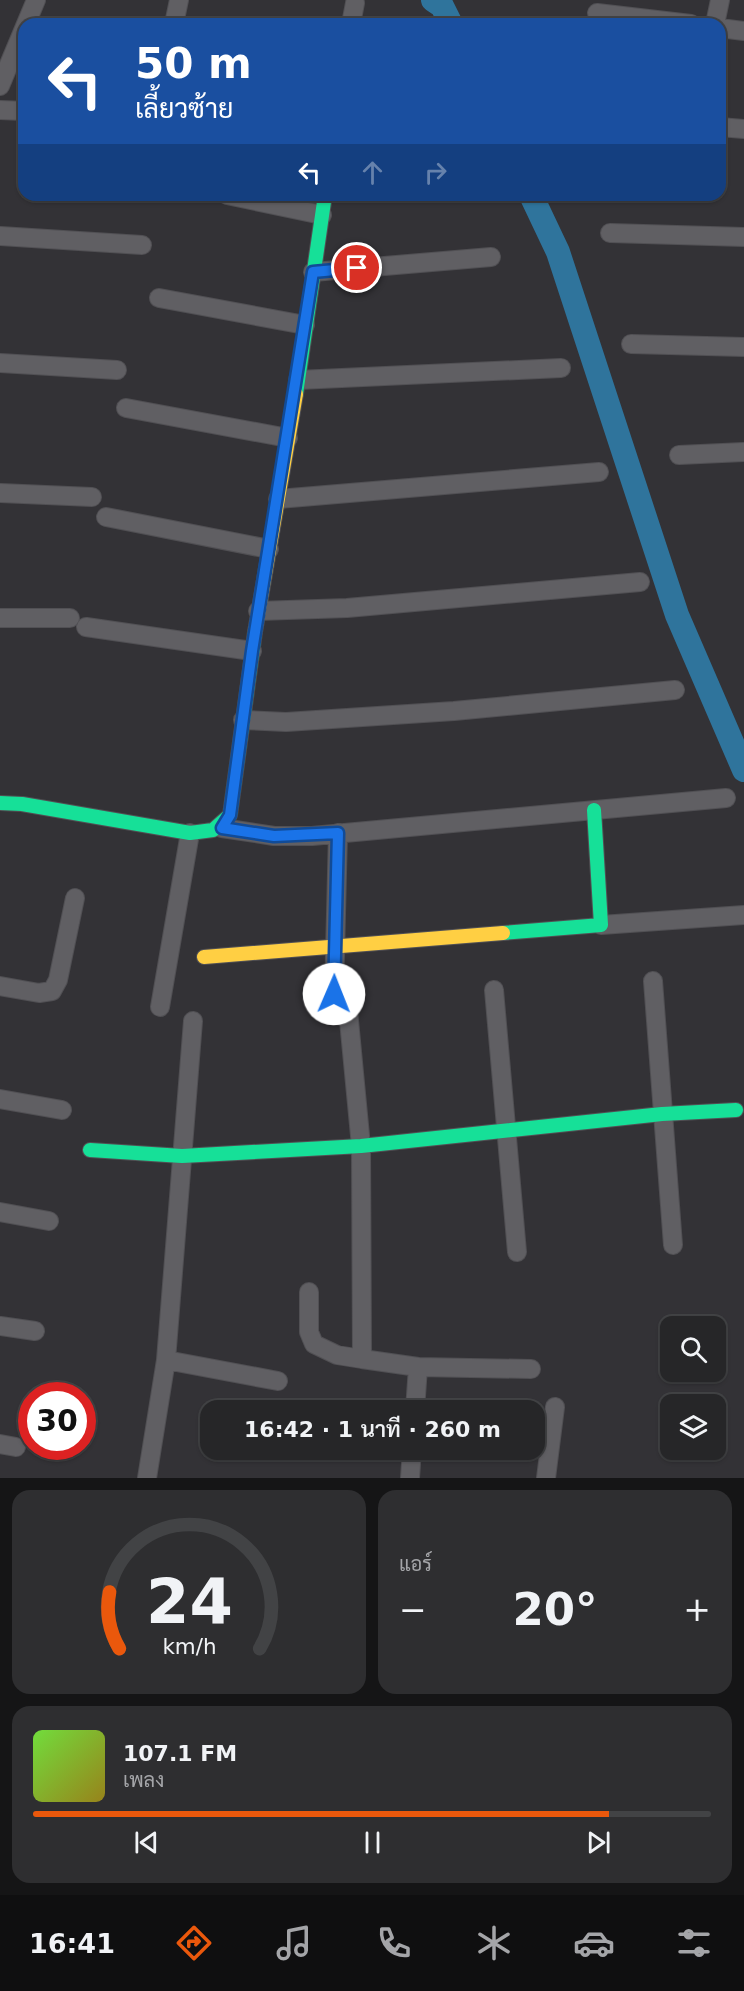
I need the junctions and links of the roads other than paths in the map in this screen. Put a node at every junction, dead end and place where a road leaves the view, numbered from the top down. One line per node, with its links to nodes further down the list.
1 (36, 0): 6 (street)
2 (179, 0): 7 (street)
3 (720, 0): 10 (street)
4 (355, 3): 8 (street)
5 (597, 12): 9 (street)
6 (28, 18)
7 (175, 18)
8 (352, 18)
9 (644, 18)
10 (717, 18)
11 (726, 29): 12 (street)
12 (744, 31)
13 (18, 43): 14 (street)
14 (0, 86)
15 (0, 110): 16 (street)
16 (18, 111)
17 (726, 128): 18 (street)
18 (744, 129)
19 (256, 201): 21 (street)
20 (324, 201): 21 (street)
21 (322, 215): 27 (street)
22 (610, 233): 24 (street)
23 (0, 236): 25 (street)
24 (744, 237)
25 (142, 245)
26 (491, 257): 27 (street)
27 (313, 272): 29 (street)
28 (159, 298): 29 (street)
29 (305, 325): 35 (street)
30 (631, 344): 31 (street)
31 (744, 347)
32 (0, 363): 34 (street)
33 (561, 368): 35 (street)
34 (117, 370)
35 (297, 380): 37 (street)
36 (126, 408): 37 (street)
37 (288, 438): 43 (street)
38 (744, 452): 39 (street)
39 (679, 455)
40 (599, 472): 43 (street)
41 (0, 494): 42 (street)
42 (92, 497)
43 (278, 499): 45 (street)
44 (106, 517): 45 (street)
45 (269, 549): 47 (street)
46 (640, 582): 47 (street)
47 (258, 611): 49 (street)
48 (0, 618): 49 (street)
49 (252, 651): 51 (street)
50 (675, 690): 51 (street)
51 (243, 720): 55 (street)
52 (726, 798): 54 (street)
53 (0, 803): 56 (street)
54 (594, 810): 57 (street); 60 (street)
55 (222, 828): 56 (street); 57 (street)
56 (190, 833): 67 (street)
57 (338, 833): 61 (street)
58 (75, 898): 64 (street)
59 (744, 915): 60 (street)
60 (601, 924): 61 (street)
61 (334, 945): 62 (street); 66 (street)
62 (204, 957)
63 (653, 981): 73 (street)
64 (0, 986)
65 (494, 990): 74 (street)
66 (334, 994)
67 (160, 1008)
68 (348, 1010): 75 (street)
69 (193, 1021): 77 (street)
70 (0, 1099): 71 (street)
71 (62, 1110)
72 (736, 1110): 73 (street)
73 (662, 1114): 74 (street); 80 (street)
74 (508, 1132): 75 (street); 81 (street)
75 (361, 1146): 77 (street); 85 (street)
76 (90, 1150): 77 (street)
77 (182, 1156): 86 (street)
78 (0, 1212): 79 (street)
79 (49, 1221)
80 (673, 1245)
81 (517, 1252)
82 (309, 1292): 85 (street)
83 (0, 1326): 84 (street)
84 (35, 1331)
85 (362, 1359): 87 (street)
86 (166, 1360): 89 (street); 93 (street)
87 (418, 1367): 88 (street); 90 (street)
88 (531, 1369)
89 (278, 1381)
90 (416, 1400)
91 (555, 1407): 95 (street)
92 (411, 1460): 94 (street)
93 (147, 1478)
94 (410, 1478)
95 (546, 1478)

